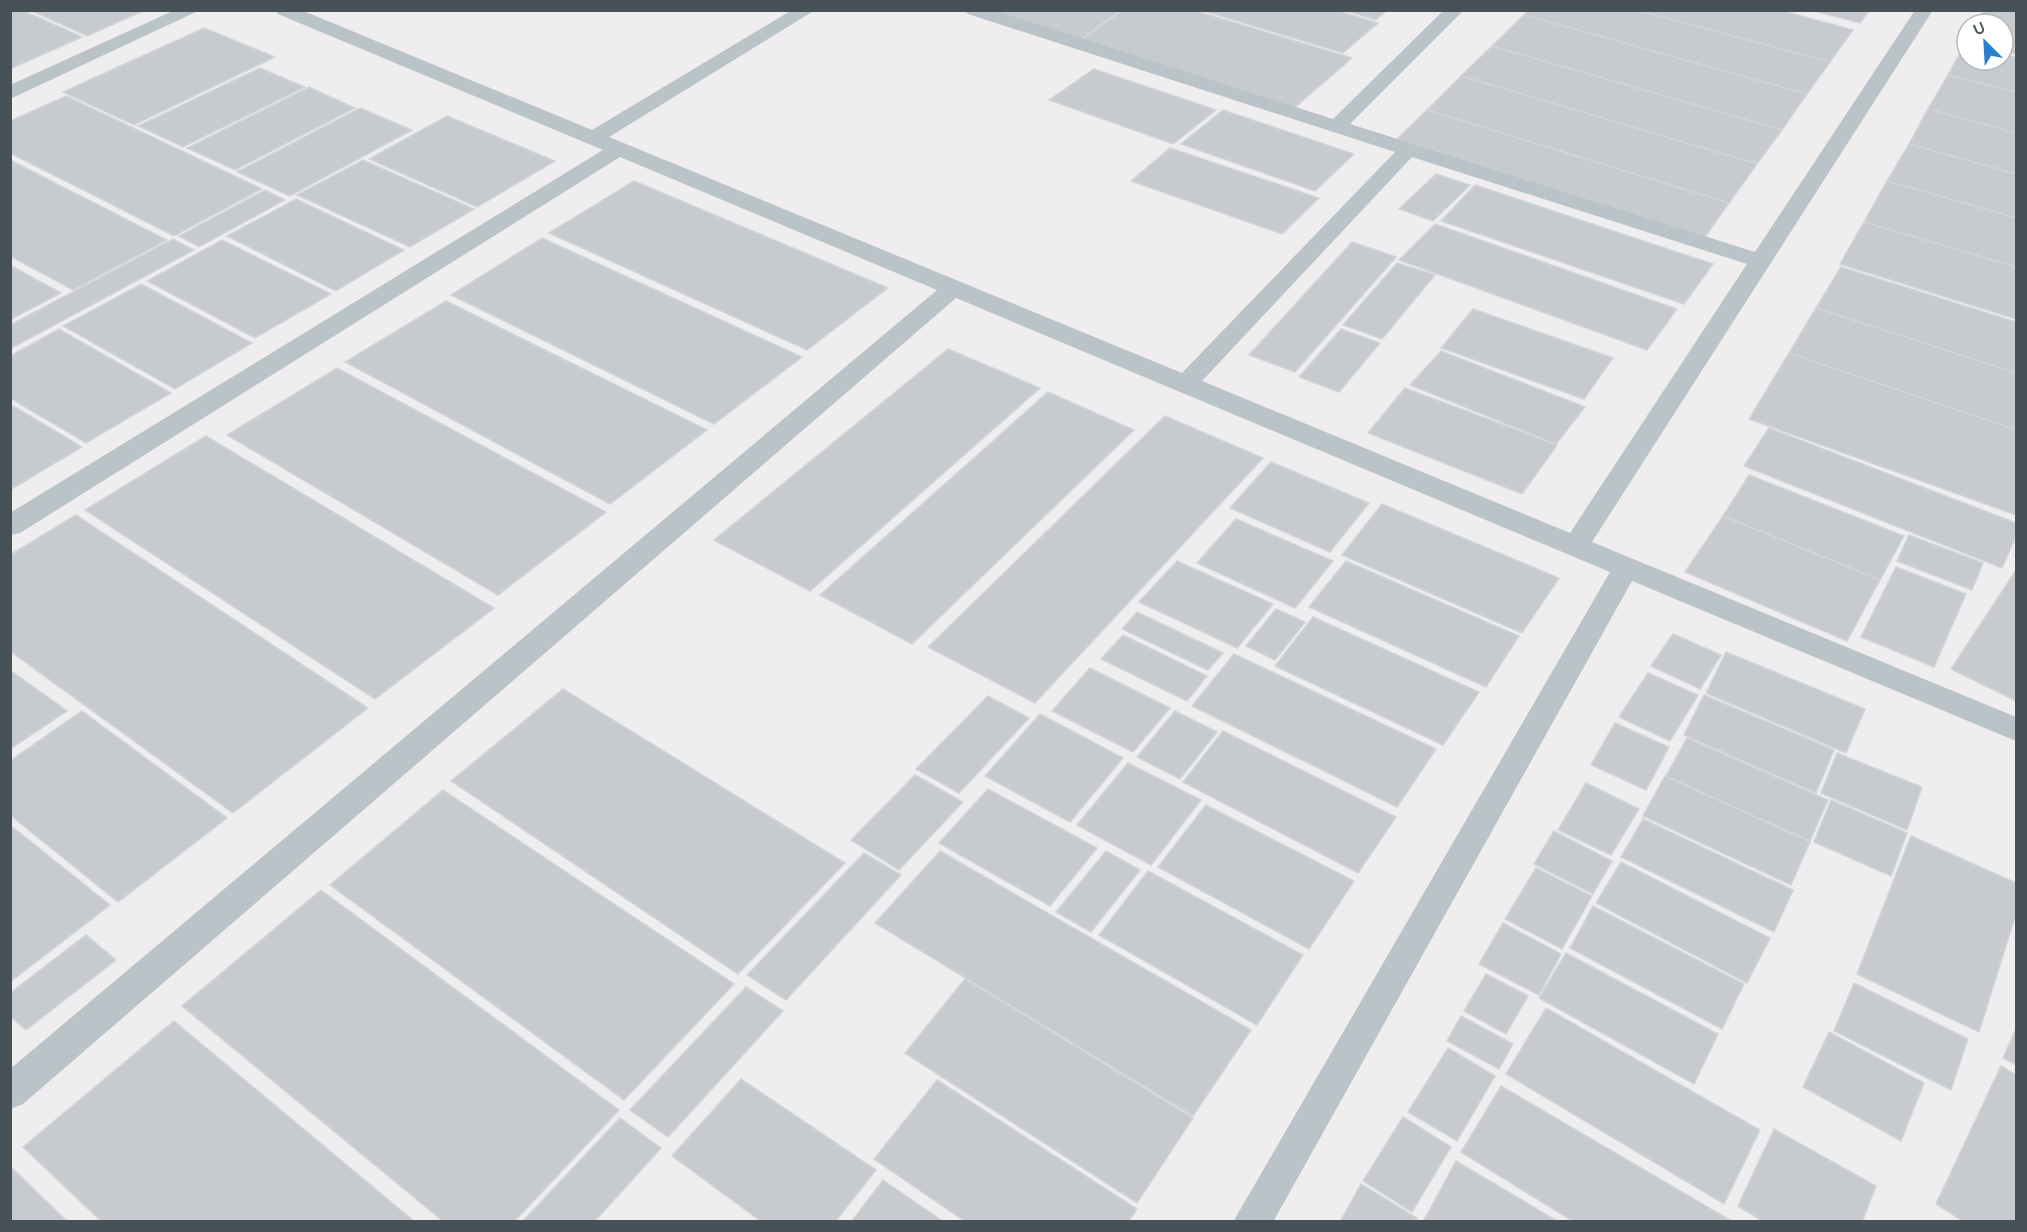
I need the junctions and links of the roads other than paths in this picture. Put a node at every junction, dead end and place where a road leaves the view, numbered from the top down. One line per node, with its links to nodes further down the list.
1 (192, 10): 7 (lane)
2 (284, 10): 9 (lane)
3 (806, 10): 9 (lane)
4 (974, 10): 8 (lane)
5 (1455, 10): 8 (lane)
6 (1923, 10): 12 (lane)
7 (10, 93)
8 (1337, 126): 11 (lane)
9 (593, 138): 10 (lane)
10 (618, 150): 13 (lane); 15 (lane)
11 (1407, 151): 12 (lane); 14 (lane)
12 (1761, 261): 16 (lane)
13 (954, 288): 14 (lane); 19 (lane)
14 (1185, 384): 16 (lane)
15 (10, 526)
16 (1575, 546): 17 (lane)
17 (1626, 567): 18 (lane); 20 (lane)
18 (2016, 729)
19 (10, 1092)
20 (1252, 1221)

